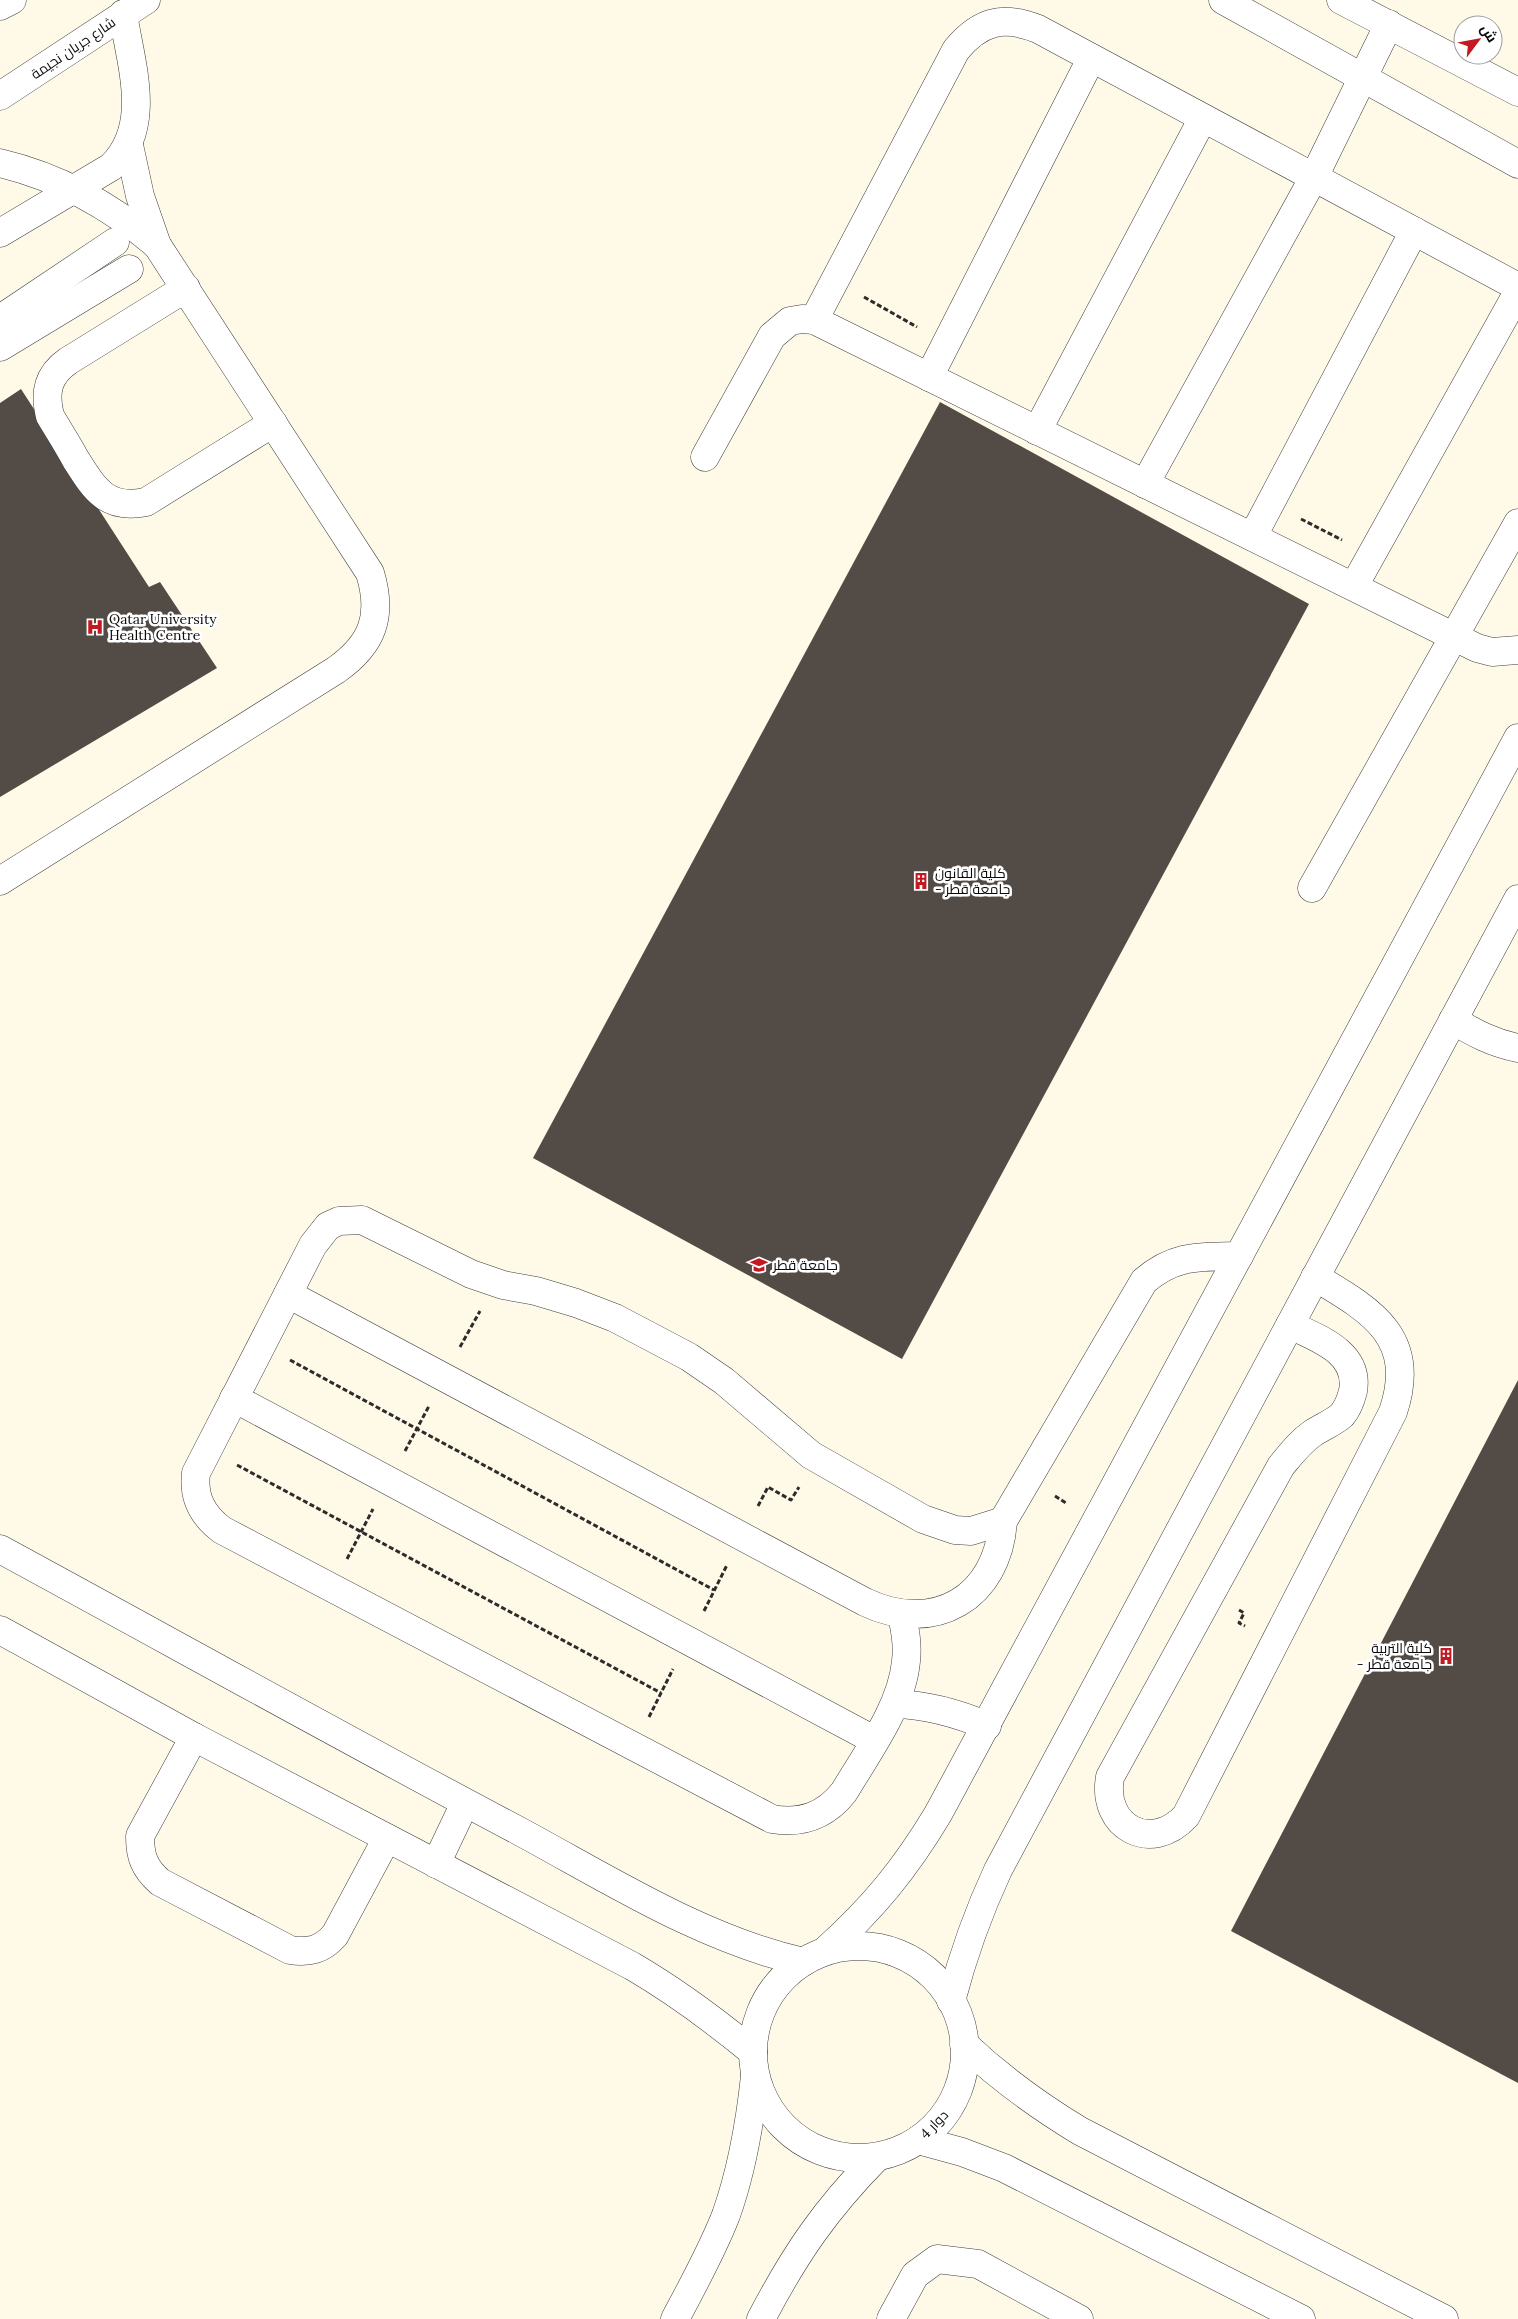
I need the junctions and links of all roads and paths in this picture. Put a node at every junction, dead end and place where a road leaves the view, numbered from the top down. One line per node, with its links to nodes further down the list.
1 (12, 0): 5 (street)
2 (146, 0): 7 (street, شارع جريان نجيمة)
3 (1223, 0): 6 (street)
4 (1341, 0): 8 (street)
5 (0, 6)
6 (1257, 9): 10 (street)
7 (123, 14): 12 (street, شارع جريان نجيمة); 14 (street)
8 (1389, 24): 10 (street); 11 (street)
9 (1092, 58): 13 (street); 28 (street); 30 (street)
10 (1364, 77): 16 (street); 17 (street)
11 (1518, 92)
12 (0, 96)
13 (1203, 118): 17 (street); 32 (street)
14 (129, 145): 18 (street); 22 (street)
15 (0, 163): 18 (street)
16 (1518, 164)
17 (1314, 178): 19 (street); 34 (street)
18 (73, 190): 20 (street); 22 (street)
19 (1414, 231): 24 (street); 36 (street)
20 (0, 233)
21 (115, 242): 27 (street)
22 (157, 245): 25 (street)
23 (129, 269): 29 (street)
24 (1518, 287)
25 (186, 288): 31 (street); 31 (street)
26 (1518, 292): 37 (street)
27 (0, 319)
28 (814, 320): 30 (street); 33 (street)
29 (0, 347)
30 (929, 377): 32 (street)
31 (273, 424): 41 (street)
32 (1037, 431): 34 (street)
33 (705, 457)
34 (1145, 484): 36 (street)
35 (1518, 523): 38 (street)
36 (1253, 536): 37 (street)
37 (1354, 586): 38 (street)
38 (1455, 636): 39 (street); 42 (street)
39 (1518, 650)
40 (1518, 738): 46 (street)
41 (0, 881)
42 (1312, 888)
43 (1518, 899): 44 (street)
44 (1454, 1020): 45 (street); 47 (street)
45 (1518, 1048)
46 (1240, 1256): 58 (street); 69 (street)
47 (1315, 1277): 50 (street); 50 (street)
48 (503, 1285): 49 (street); 52 (path); 58 (street)
49 (288, 1294): 51 (street); 52 (street)
50 (1290, 1325): 77 (street)
51 (261, 1344): 53 (street); 54 (path)
52 (444, 1377): 54 (path); 60 (street)
53 (234, 1398): 55 (street); 56 (street)
54 (417, 1429): 56 (path); 63 (path)
55 (208, 1449): 59 (path); 62 (street)
56 (389, 1481): 59 (path); 66 (street)
57 (800, 1484): 60 (path)
58 (1003, 1521): 64 (street)
59 (361, 1532): 62 (path); 67 (path)
60 (742, 1537): 63 (path); 64 (street)
61 (0, 1549): 73 (street)
62 (332, 1588): 72 (street)
63 (714, 1590): 66 (path)
64 (902, 1615): 68 (street)
65 (0, 1630): 70 (street)
66 (688, 1641): 67 (path); 71 (street)
67 (661, 1693): 72 (path)
68 (895, 1704): 69 (street); 71 (street)
69 (986, 1726): 76 (street)
70 (194, 1737): 74 (street); 74 (street)
71 (874, 1740): 72 (street)
72 (634, 1746)
73 (465, 1803): 75 (street); 76 (street)
74 (388, 1838): 75 (street)
75 (436, 1864): 79 (street)
76 (814, 1957): 77 (street, دوار 4); 79 (street, دوار 4)
77 (951, 2001): 78 (street, دوار 4)
78 (964, 2044): 80 (street, دوار 4); 87 (street)
79 (754, 2063): 81 (street, دوار 4); 82 (street)
80 (918, 2140): 81 (street, دوار 4); 86 (street)
81 (877, 2157): 83 (street)
82 (675, 2319)
83 (761, 2319)
84 (891, 2319): 85 (street)
85 (1079, 2319)
86 (1301, 2319)
87 (1444, 2319)

